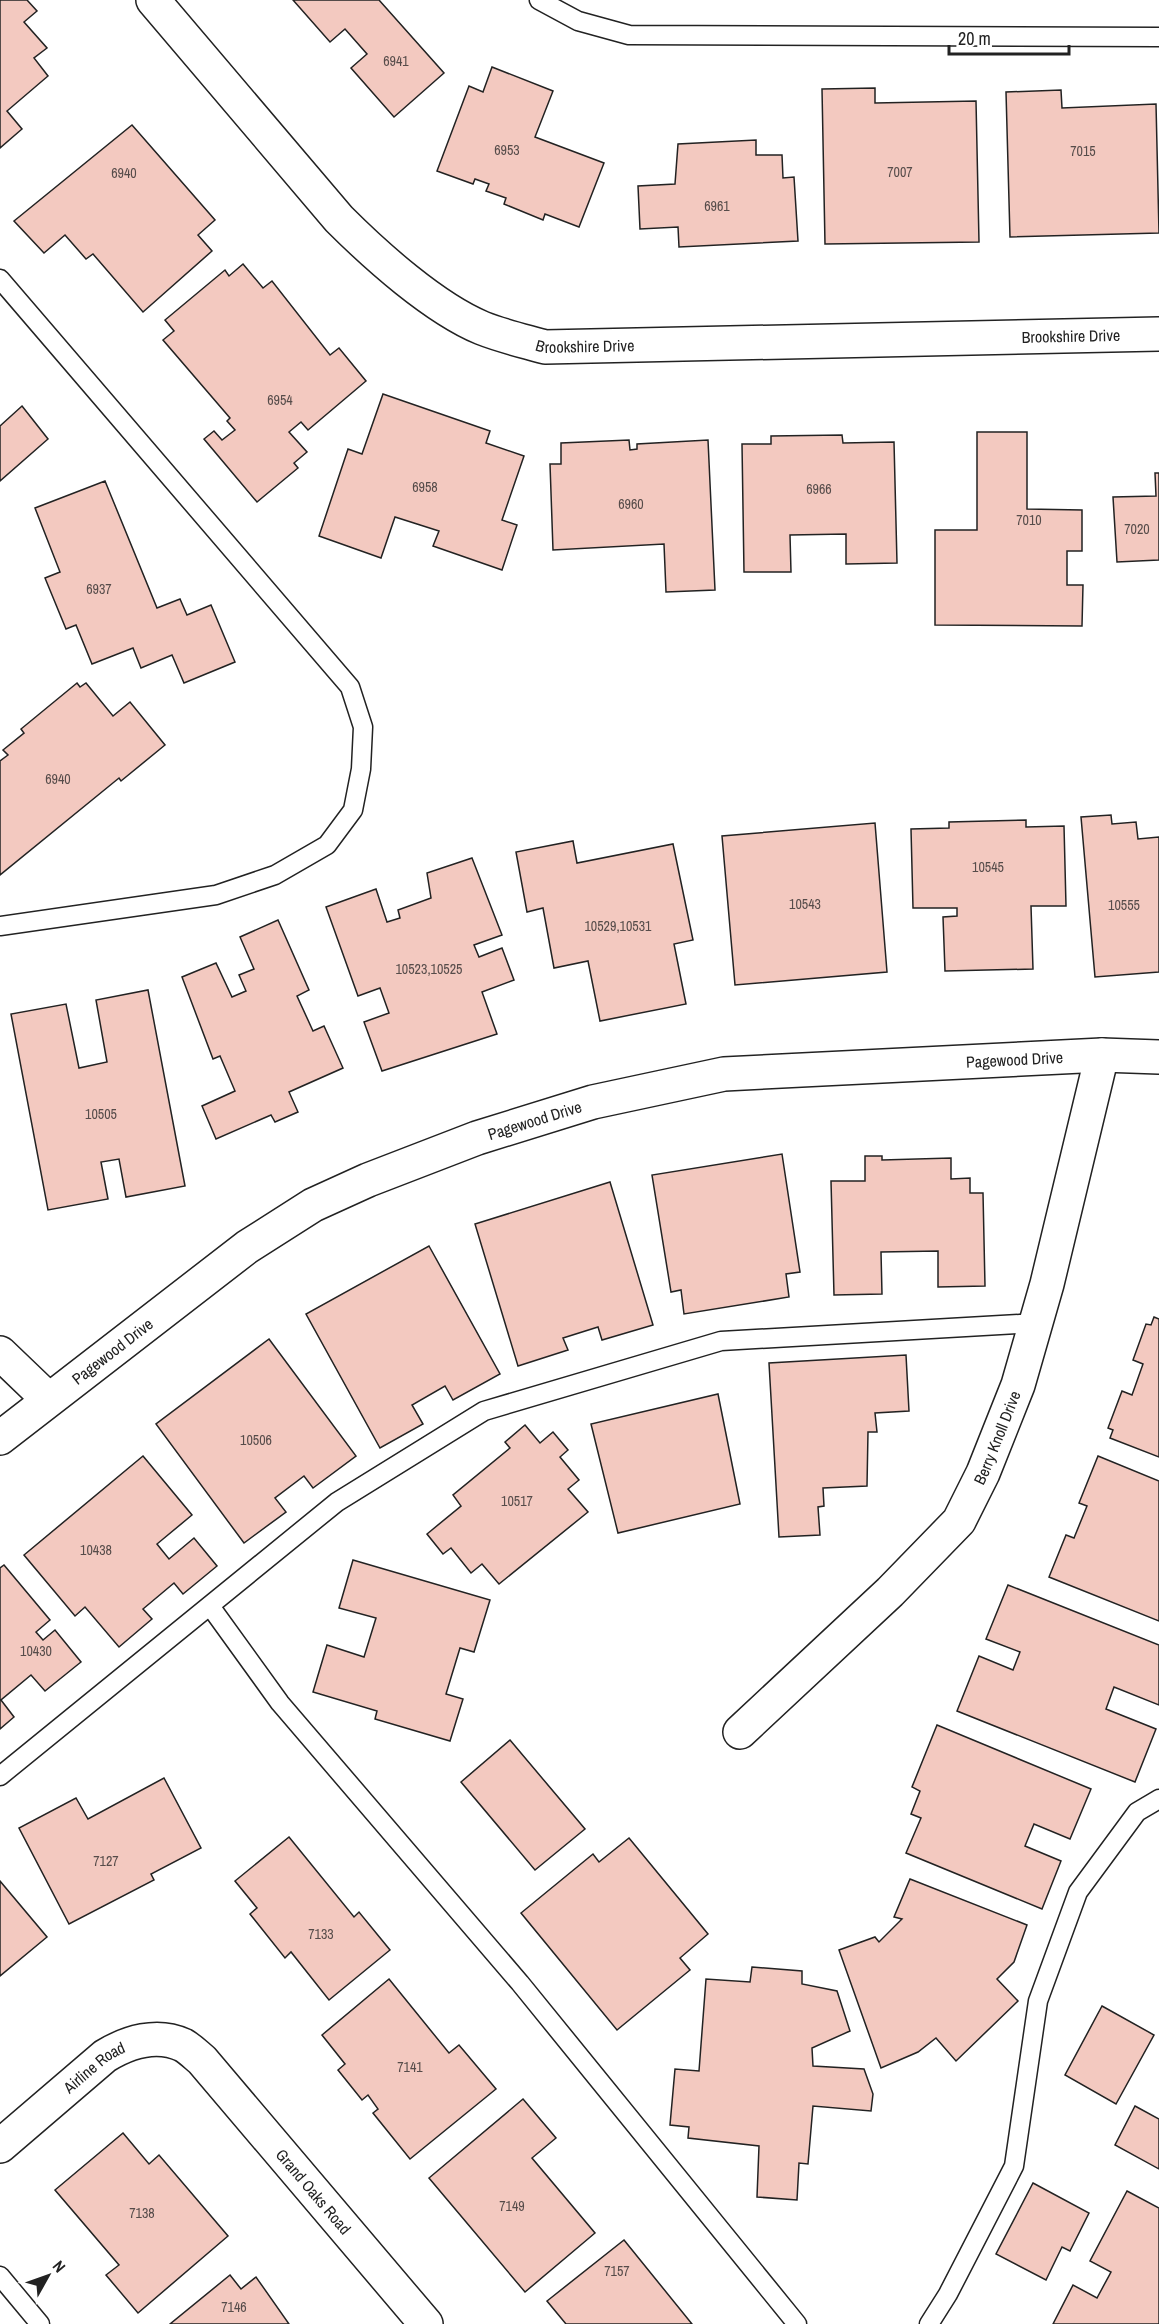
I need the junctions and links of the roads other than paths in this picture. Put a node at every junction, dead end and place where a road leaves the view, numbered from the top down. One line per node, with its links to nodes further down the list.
1 (153, 0): 5 (street, Brookshire Drive)
2 (539, 0): 3 (lane)
3 (1159, 37)
4 (0, 279): 6 (lane)
5 (1159, 334)
6 (0, 926)
7 (1102, 1055): 8 (street, Pagewood Drive); 9 (street, Berry Knoll Drive); 11 (street, Pagewood Drive)
8 (1159, 1057)
9 (1036, 1323): 13 (lane); 14 (street, Berry Knoll Drive)
10 (0, 1353): 11 (street)
11 (48, 1399): 12 (street, Pagewood Drive)
12 (0, 1438)
13 (210, 1606): 15 (lane); 22 (lane)
14 (740, 1732)
15 (0, 1776)
16 (1159, 1799): 23 (lane)
17 (202, 2060): 18 (street, Airline Road); 21 (street, Grand Oaks Road)
18 (0, 2146)
19 (0, 2276): 20 (lane)
20 (40, 2324)
21 (426, 2324)
22 (797, 2324)
23 (929, 2324)

